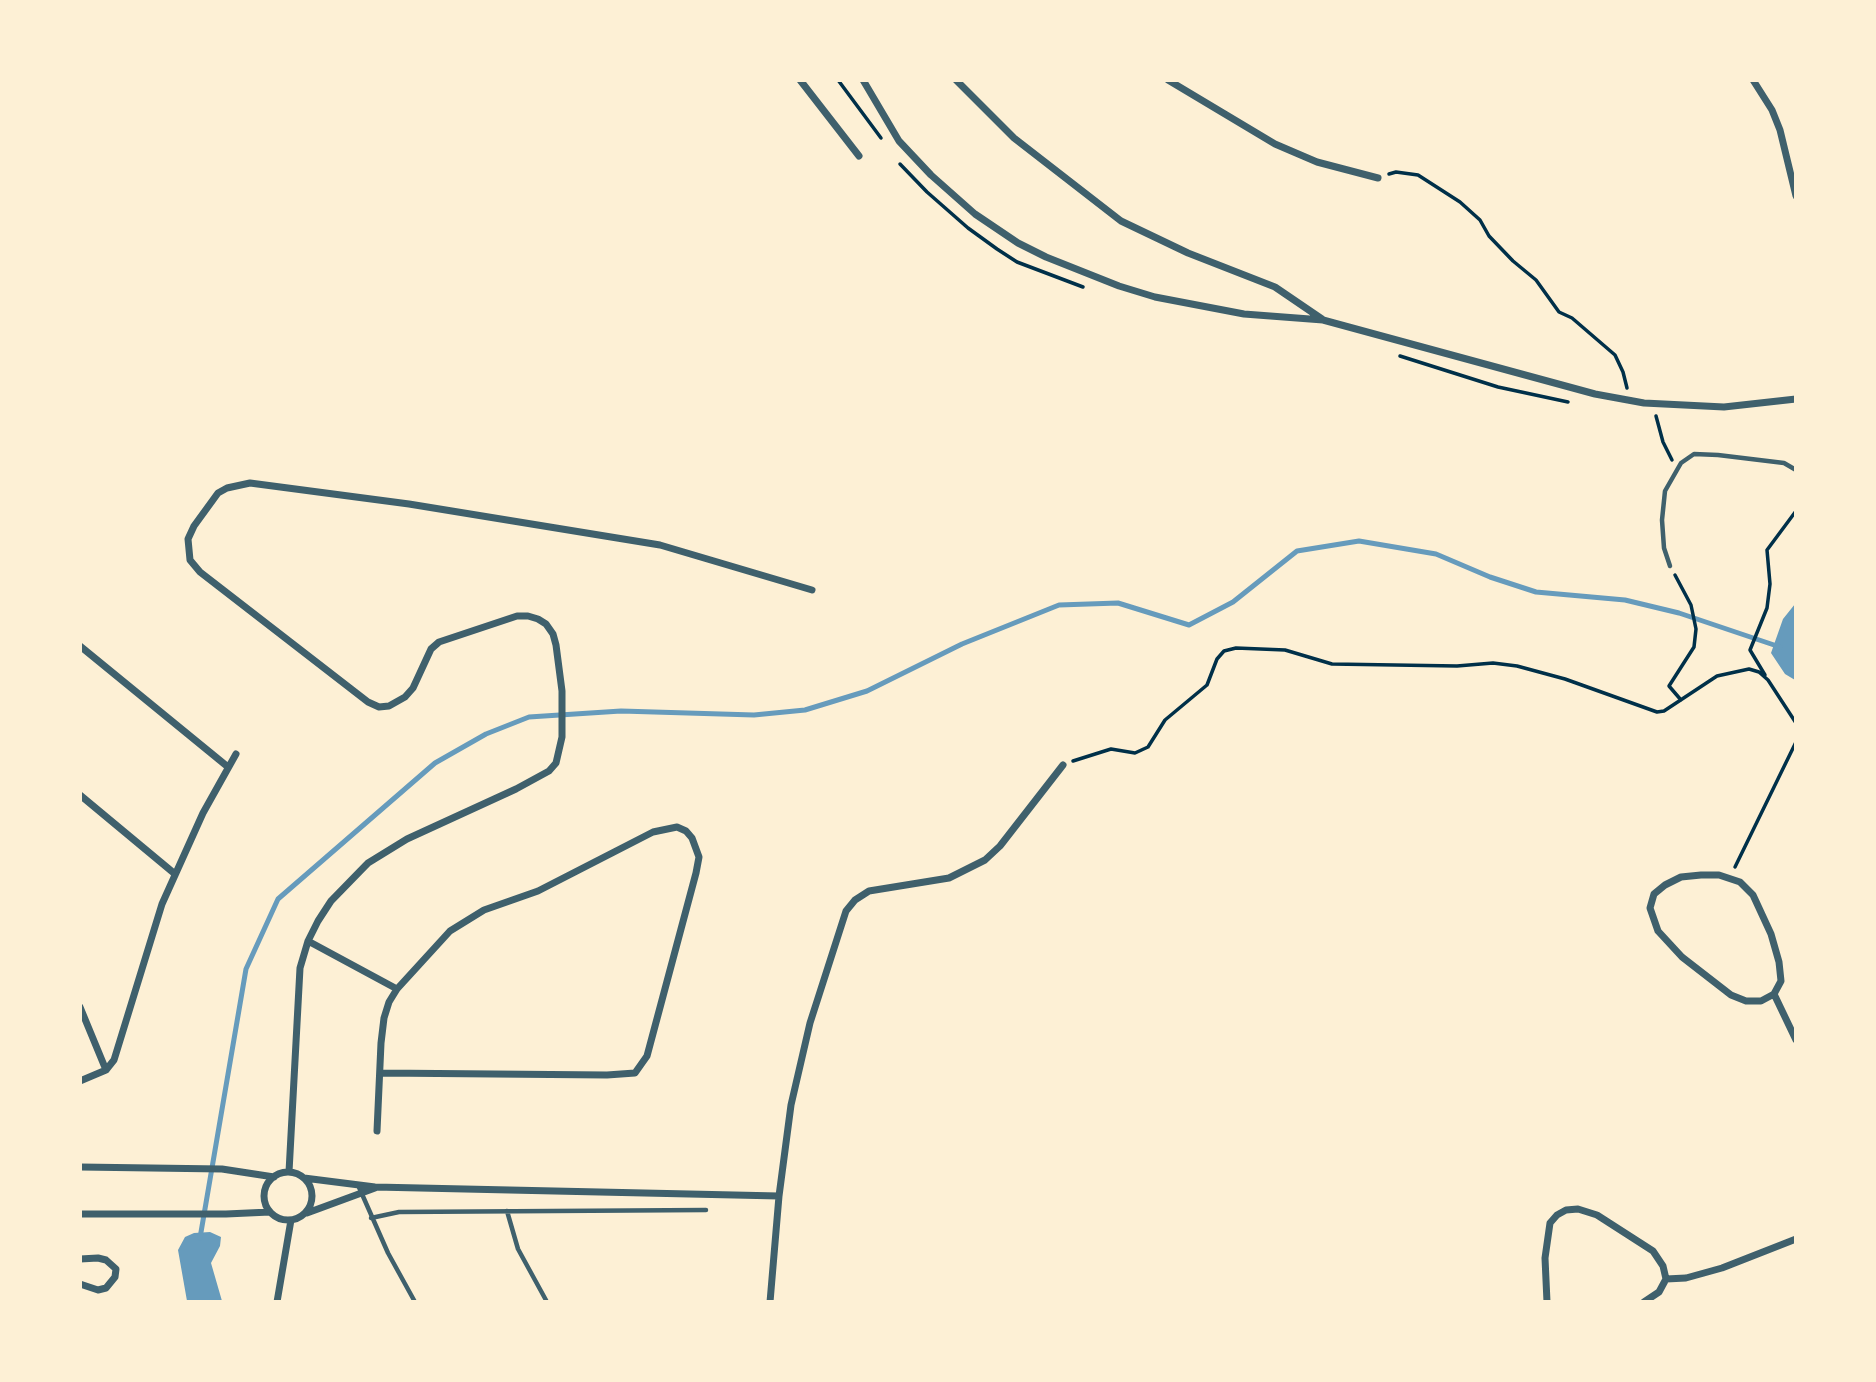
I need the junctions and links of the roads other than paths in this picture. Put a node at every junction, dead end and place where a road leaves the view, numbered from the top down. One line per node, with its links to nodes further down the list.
1 (800, 80): 6 (street)
2 (863, 80): 9 (street)
3 (956, 80): 9 (street)
4 (1168, 80): 7 (street)
5 (1753, 80): 8 (street)
6 (859, 156)
7 (1378, 178)
8 (1796, 196)
9 (1323, 320): 10 (street)
10 (1796, 399)
11 (1796, 470): 12 (lane)
12 (1670, 566)
13 (812, 590): 20 (street)
14 (80, 646): 17 (street)
15 (236, 754): 17 (street)
16 (1063, 765): 34 (street)
17 (228, 767): 19 (street)
18 (80, 794): 19 (street)
19 (175, 874): 25 (street)
20 (308, 941): 21 (street); 30 (street)
21 (397, 989): 26 (street); 26 (street)
22 (1774, 994): 22 (street); 24 (street)
23 (80, 1007): 25 (street)
24 (1796, 1040)
25 (106, 1070): 27 (street)
26 (381, 1073): 28 (street)
27 (80, 1081)
28 (377, 1131)
29 (80, 1167): 31 (street)
30 (289, 1172): 31 (street); 32 (street)
31 (274, 1177): 37 (street)
32 (304, 1178): 33 (street); 39 (street)
33 (359, 1189): 34 (street); 39 (street); 40 (lane)
34 (779, 1196): 49 (street)
35 (706, 1210): 36 (lane)
36 (507, 1211): 40 (lane); 48 (lane)
37 (270, 1212): 38 (street); 41 (street)
38 (80, 1214)
39 (305, 1214): 41 (street)
40 (371, 1217): 47 (lane)
41 (291, 1220): 46 (street)
42 (1796, 1239): 44 (street)
43 (80, 1259): 45 (street)
44 (1665, 1279): 50 (street); 51 (street)
45 (80, 1284)
46 (277, 1301)
47 (415, 1301)
48 (547, 1301)
49 (770, 1301)
50 (1547, 1301)
51 (1644, 1301)

